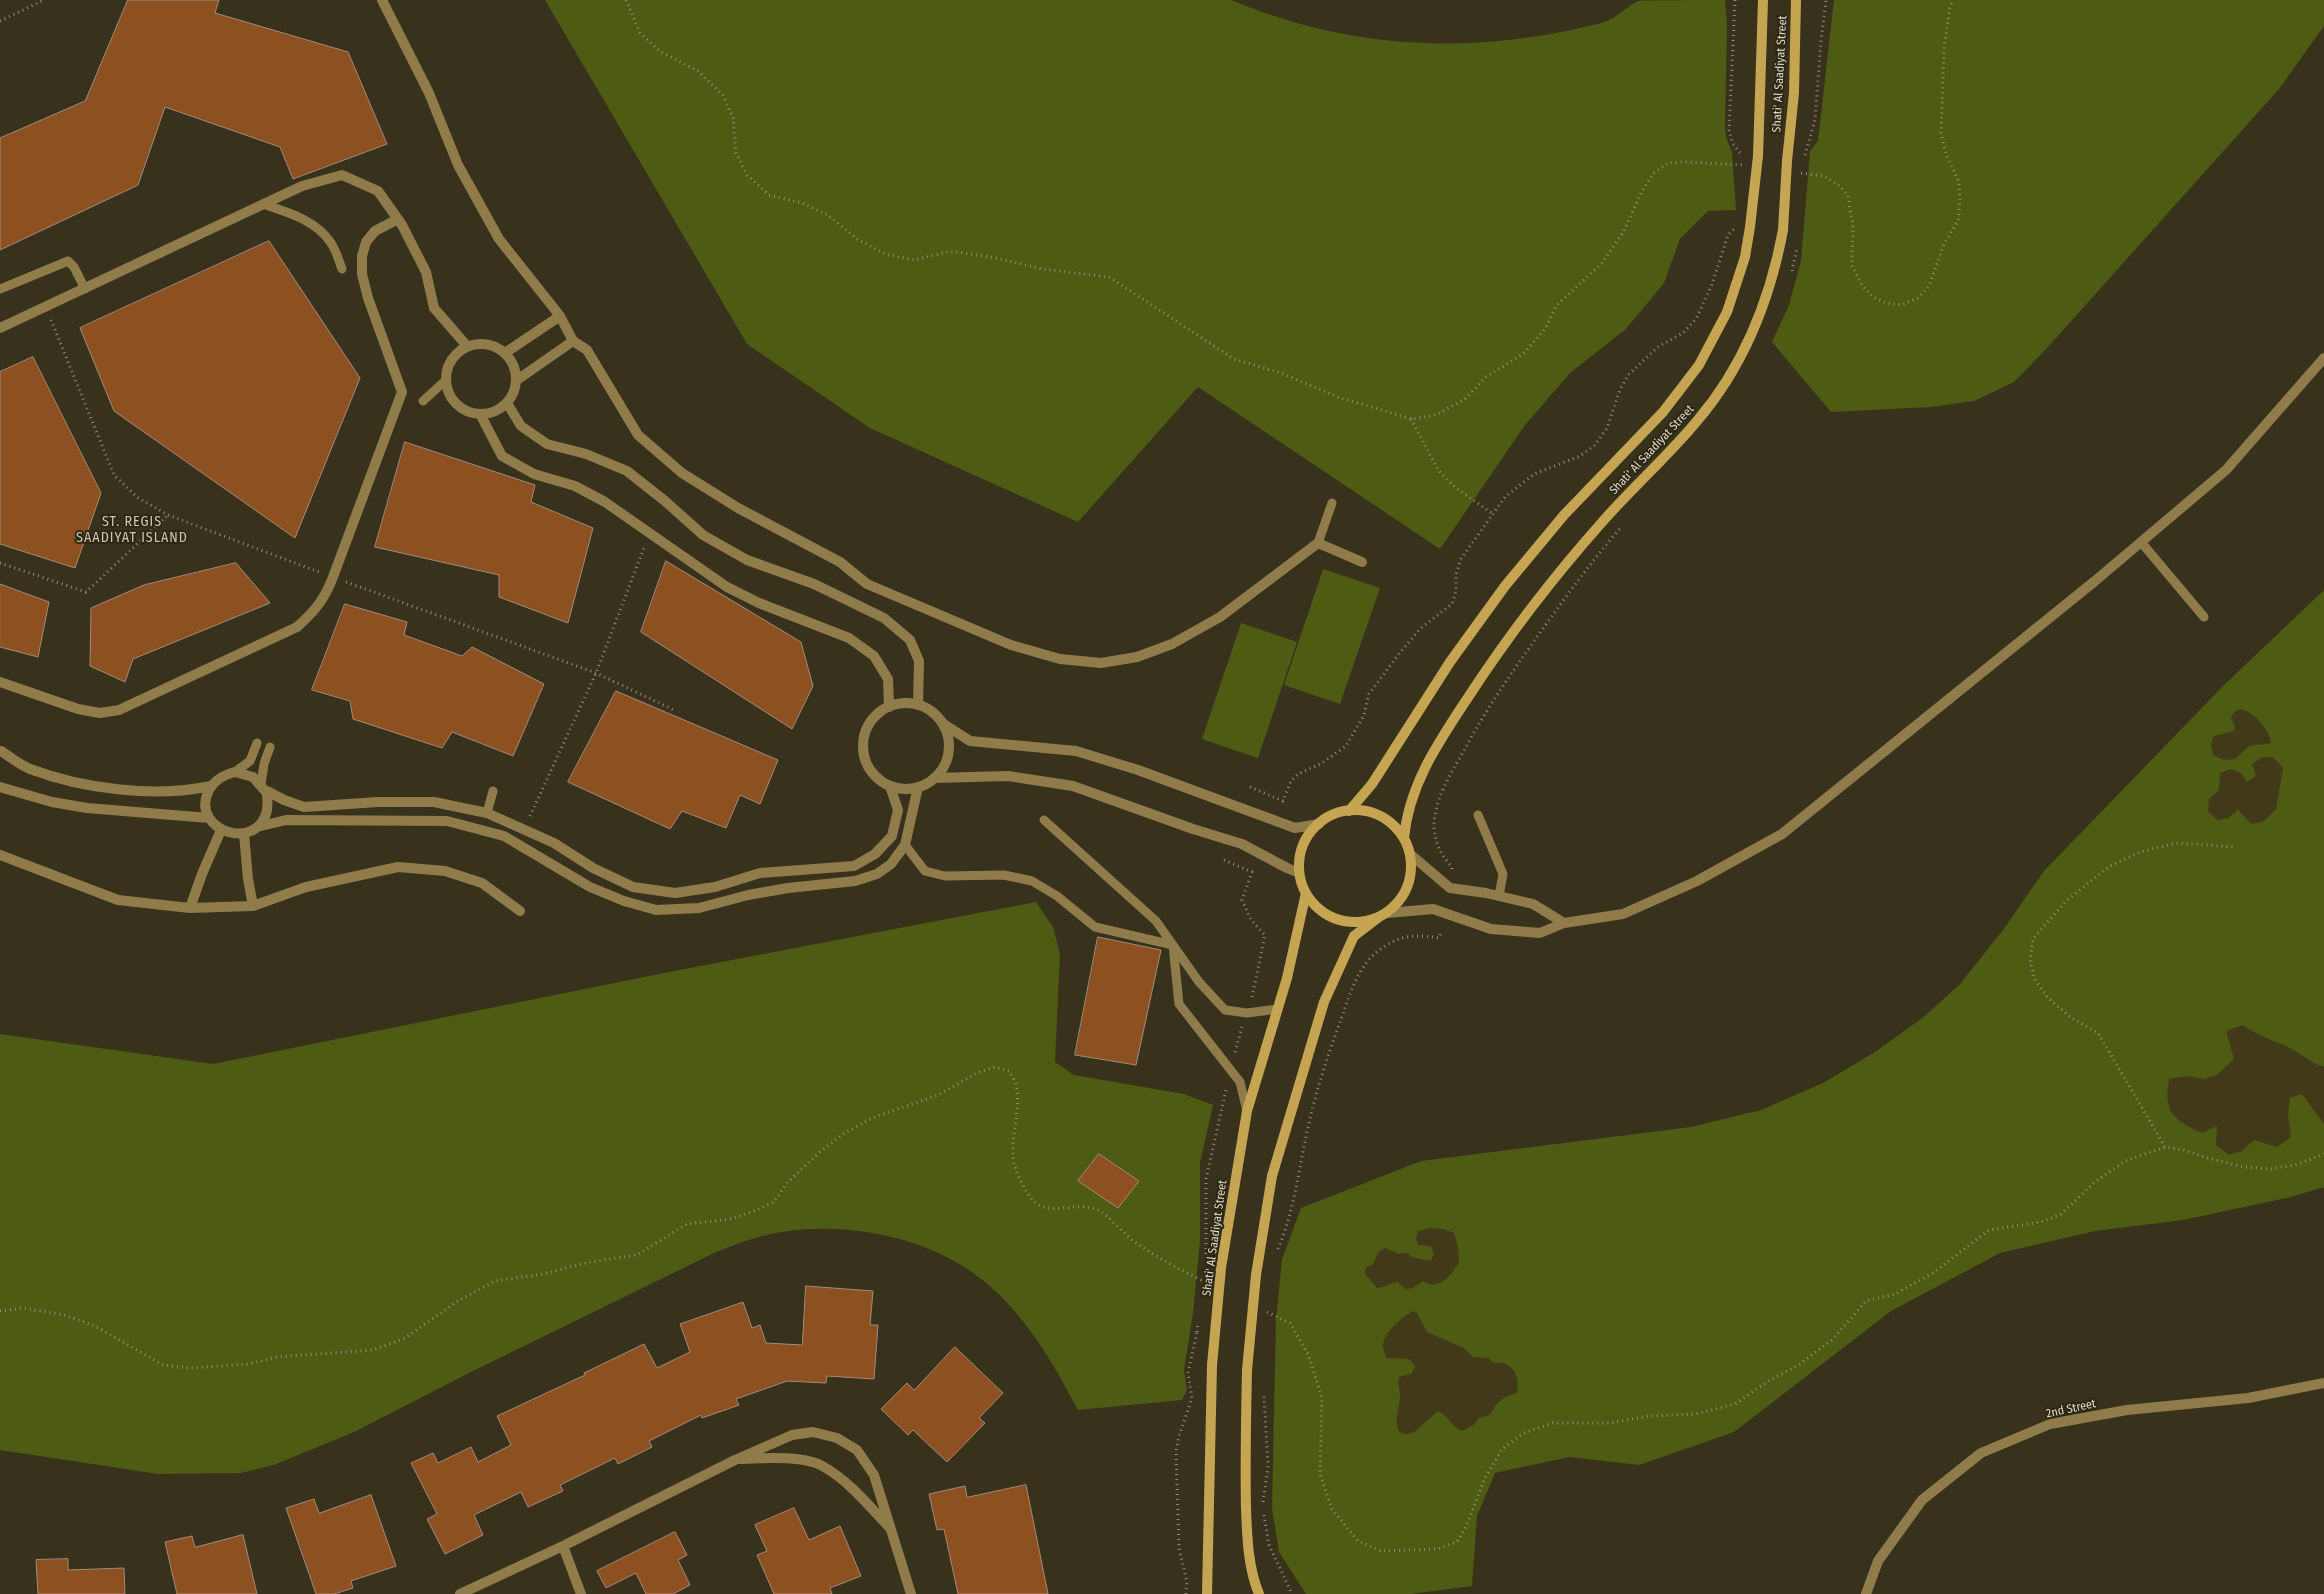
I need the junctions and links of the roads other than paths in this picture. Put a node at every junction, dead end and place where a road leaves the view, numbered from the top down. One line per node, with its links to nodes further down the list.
1 (382, 0): 9 (street)
2 (1763, 0): 40 (street, Shati' Al Saadiyat Street, bridge)
3 (1796, 0): 49 (street, Shati' Al Saadiyat Street, bridge)
4 (263, 204): 5 (street); 6 (lane); 8 (street)
5 (398, 219): 12 (street); 25 (street)
6 (342, 269)
7 (0, 289): 8 (lane)
8 (85, 289): 10 (street)
9 (560, 316): 11 (street); 13 (street)
10 (0, 328)
11 (573, 341): 16 (street); 22 (street)
12 (467, 346): 13 (street); 15 (street)
13 (505, 353): 16 (street)
14 (2324, 358): 21 (street)
15 (446, 380): 17 (lane); 19 (street)
16 (517, 380): 18 (street)
17 (423, 401)
18 (507, 403): 19 (street); 26 (street)
19 (480, 414): 27 (street)
20 (1332, 502): 22 (lane)
21 (2140, 542): 24 (lane); 60 (street)
22 (1318, 543): 23 (street)
23 (1362, 562)
24 (2204, 617)
25 (0, 682)
26 (918, 705): 27 (street); 28 (street)
27 (889, 707): 35 (street)
28 (942, 723): 33 (street); 45 (street)
29 (257, 743): 32 (lane)
30 (270, 747): 37 (lane)
31 (0, 753): 34 (street)
32 (235, 772): 34 (street); 37 (street)
33 (934, 778): 38 (street); 53 (street)
34 (211, 786): 43 (street)
35 (890, 786): 38 (street); 41 (street)
36 (0, 787): 43 (street)
37 (264, 787): 41 (street); 46 (street)
38 (918, 787): 50 (street)
39 (493, 791): 41 (lane)
40 (1349, 811): 45 (street); 49 (street)
41 (487, 813)
42 (1478, 814): 55 (lane)
43 (209, 818): 47 (street)
44 (1044, 820): 61 (lane)
45 (1319, 824): 53 (street)
46 (257, 827): 48 (street); 50 (street)
47 (221, 830): 48 (street); 57 (street)
48 (244, 834): 56 (street)
49 (1404, 838): 51 (street)
50 (905, 845): 61 (lane)
51 (1410, 854): 55 (street); 59 (street)
52 (0, 855): 57 (street)
53 (1300, 872): 54 (street)
54 (1306, 893): 59 (street); 62 (street, Shati' Al Saadiyat Street)
55 (1499, 896): 60 (street)
56 (253, 906): 57 (street); 58 (street)
57 (190, 908)
58 (520, 912)
59 (1383, 915): 60 (street); 72 (street, bridge)
60 (1564, 923)
61 (1172, 945): 62 (lane); 63 (lane)
62 (1278, 1009): 63 (street, Shati' Al Saadiyat Street)
63 (1247, 1111): 71 (street, Shati' Al Saadiyat Street, bridge)
64 (2324, 1383): 73 (street, 2nd Street)
65 (735, 1460): 66 (street); 66 (street); 67 (street)
66 (891, 1530): 70 (street)
67 (563, 1546): 68 (street); 69 (street)
68 (460, 1594)
69 (582, 1594)
70 (912, 1594)
71 (1207, 1594)
72 (1259, 1594)
73 (1866, 1594)

